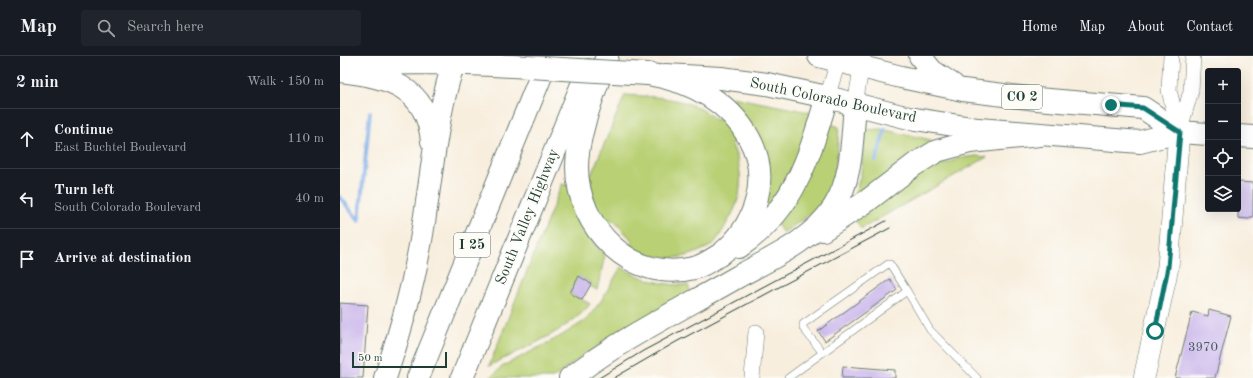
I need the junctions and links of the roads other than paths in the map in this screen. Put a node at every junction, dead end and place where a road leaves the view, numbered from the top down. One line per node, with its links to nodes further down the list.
1 (538, 56): 24 (main road)
2 (549, 56): 24 (main road, I 25)
3 (594, 56): 31 (main road, South Valley Highway / I 25)
4 (607, 56): 25 (main road)
5 (920, 56): 14 (main road)
6 (1171, 56): 17 (street)
7 (1193, 56): 17 (street)
8 (832, 58): 10 (main road, South Colorado Boulevard / CO 2); 15 (street)
9 (455, 59): 11 (main road, South Colorado Boulevard / CO 2); 13 (main road, South Colorado Boulevard / CO 2, bridge); 22 (main road)
10 (862, 61): 14 (main road, South Colorado Boulevard / CO 2); 16 (street)
11 (340, 64)
12 (340, 71): 22 (main road)
13 (648, 74): 15 (main road, South Colorado Boulevard / CO 2); 25 (main road)
14 (963, 90): 17 (main road, South Colorado Boulevard / CO 2)
15 (827, 97): 16 (main road, South Colorado Boulevard / CO 2); 25 (main road)
16 (855, 104): 19 (main road, South Colorado Boulevard / CO 2); 23 (main road)
17 (1180, 132): 18 (main road, South Colorado Boulevard / CO 2); 19 (main road, South Colorado Boulevard / CO 2); 36 (main road)
18 (1205, 134)
19 (1040, 135): 23 (main road)
20 (1241, 136): 21 (main road)
21 (1253, 137)
22 (430, 181): 29 (main road)
23 (785, 250): 32 (main road)
24 (465, 264): 30 (main road, I 25)
25 (696, 268)
26 (907, 291): 28 (lane); 28 (lane); 35 (lane)
27 (756, 332): 33 (street)
28 (822, 352): 34 (lane)
29 (384, 378)
30 (418, 378)
31 (462, 378)
32 (570, 378)
33 (752, 378)
34 (788, 378)
35 (977, 378)
36 (1144, 378)

